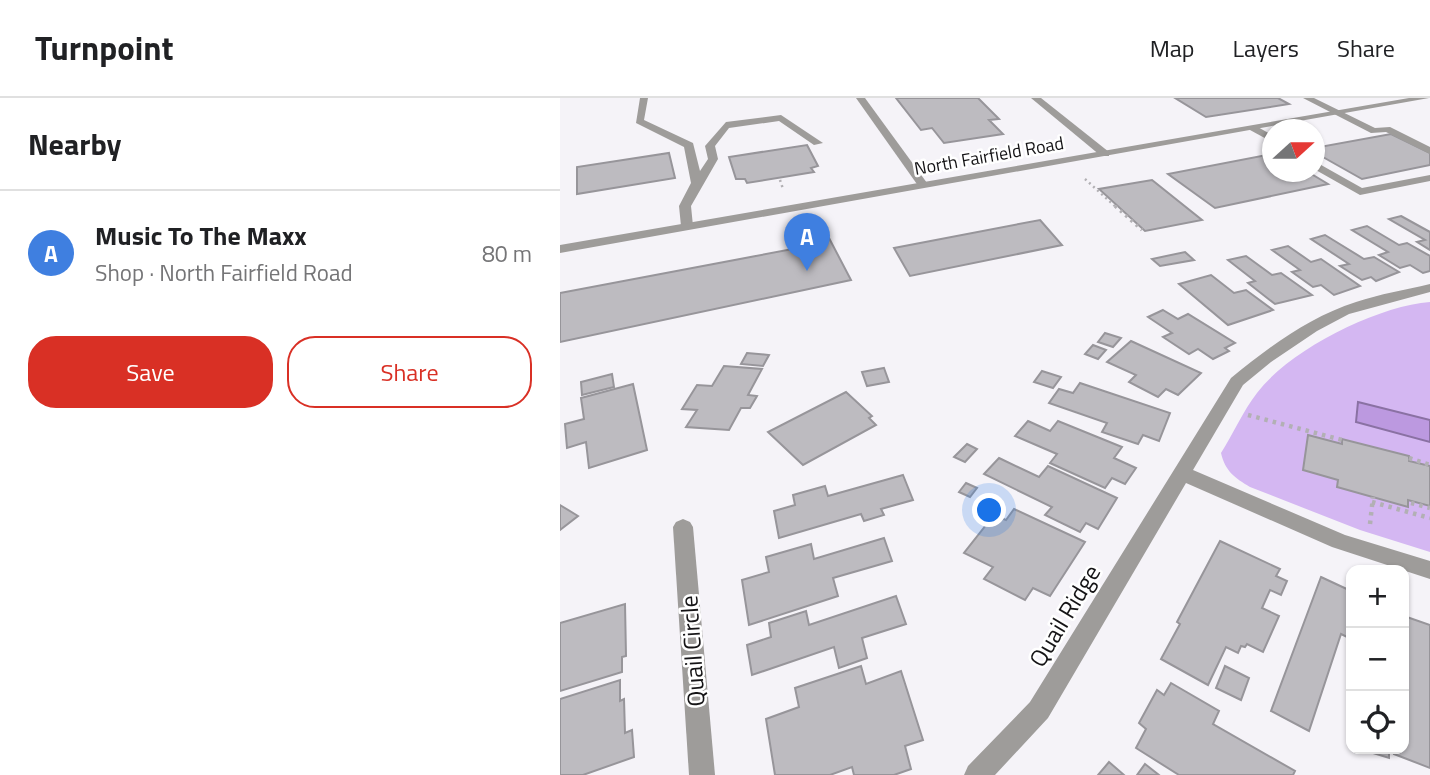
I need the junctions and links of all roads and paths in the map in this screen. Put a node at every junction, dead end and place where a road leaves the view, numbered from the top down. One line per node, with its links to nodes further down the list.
1 (644, 98): 15 (street)
2 (860, 98): 16 (street)
3 (1035, 98): 11 (street)
4 (1307, 98): 6 (street)
5 (1425, 98): 6 (street, North Fairfield Road)
6 (1338, 113): 7 (street, North Fairfield Road); 10 (street)
7 (1253, 128): 8 (street); 11 (street, North Fairfield Road)
8 (1262, 133)
9 (818, 143): 15 (street)
10 (1430, 151)
11 (1105, 154): 16 (street, North Fairfield Road)
12 (1325, 171): 14 (street)
13 (1082, 176): 19 (path)
14 (1430, 178)
15 (697, 183): 17 (street)
16 (923, 185): 17 (street, North Fairfield Road)
17 (687, 226): 21 (street, North Fairfield Road)
18 (804, 227): 20 (path)
19 (1142, 230)
20 (810, 239)
21 (560, 249)
22 (1430, 288): 27 (street, Quail Ridge)
23 (1248, 415): 24 (path)
24 (1342, 440)
25 (1409, 458): 26 (path)
26 (1430, 465)
27 (1184, 474): 33 (street); 35 (street, Quail Ridge)
28 (1411, 503): 29 (path)
29 (1430, 508)
30 (1430, 518): 32 (path)
31 (683, 527): 34 (street, Quail Circle)
32 (1370, 528)
33 (1430, 570)
34 (702, 775)
35 (977, 775)

